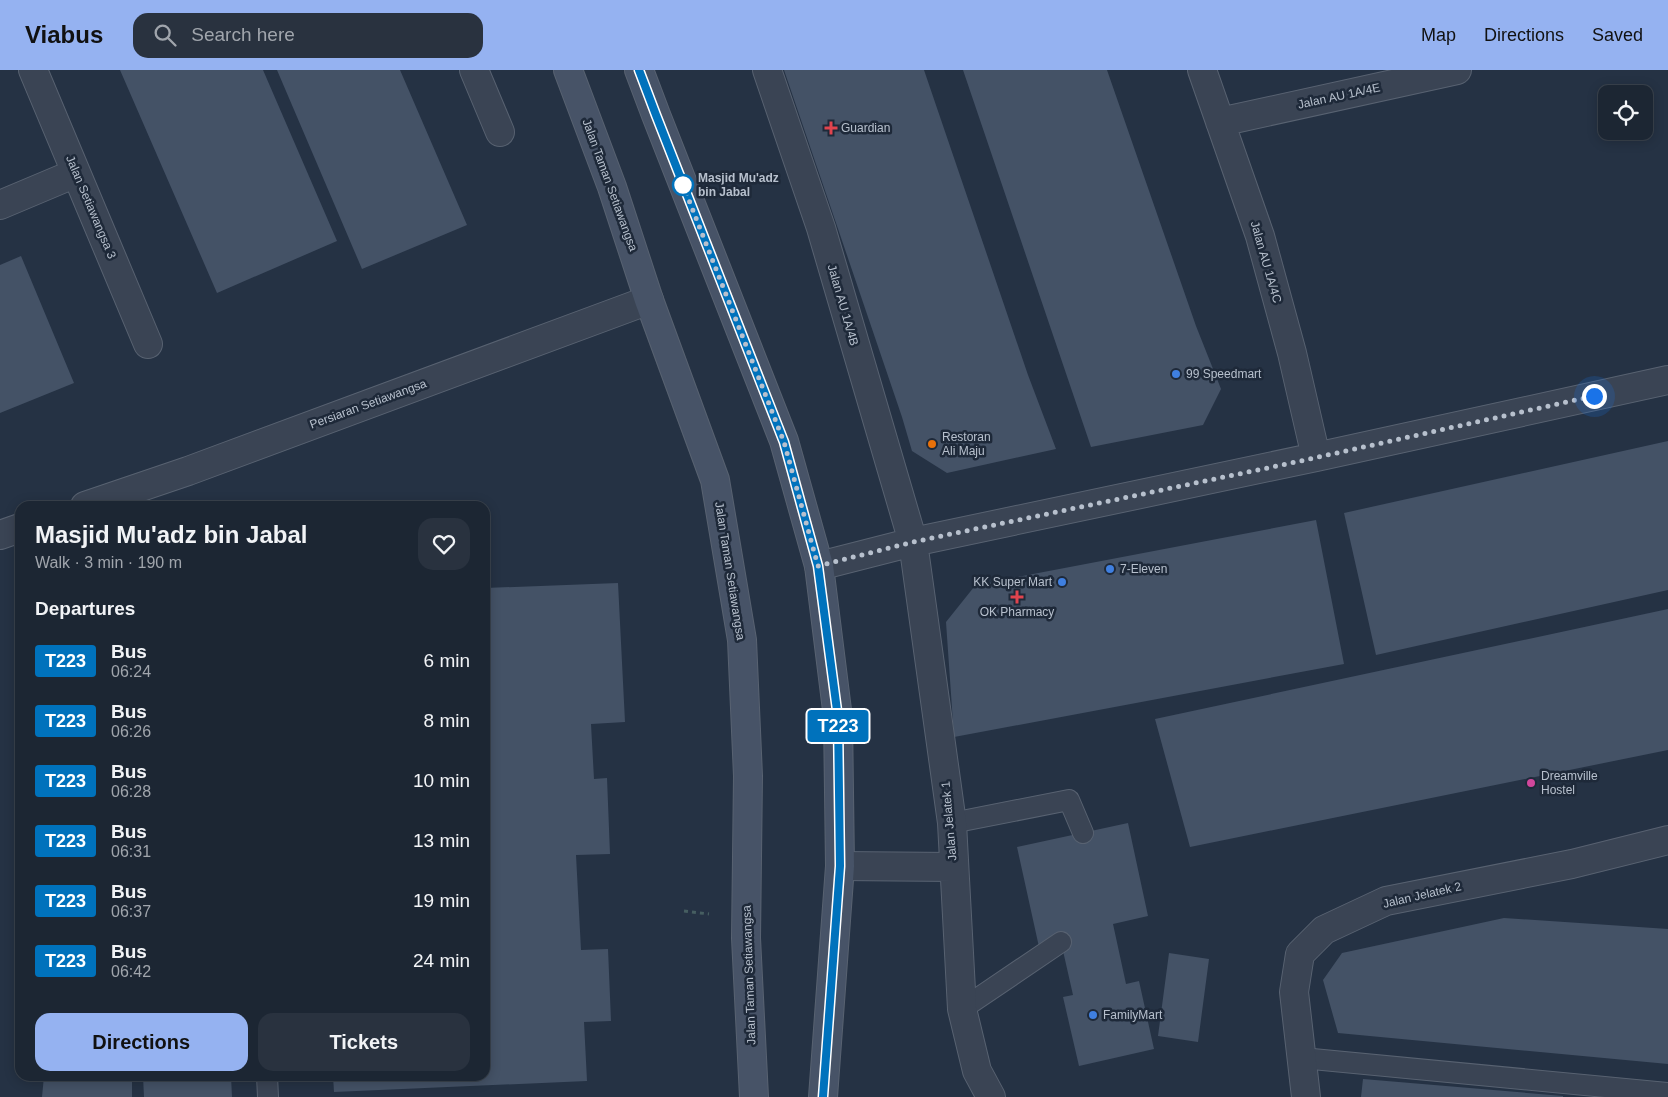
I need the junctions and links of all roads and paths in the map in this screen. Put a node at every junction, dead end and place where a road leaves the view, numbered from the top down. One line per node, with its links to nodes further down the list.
1 (33, 70): 10 (street, Jalan Setiawangsa 3)
2 (474, 70): 9 (street)
3 (568, 70): 12 (main road, Jalan Taman Setiawangsa)
4 (639, 70): 20 (main road)
5 (767, 70): 19 (street, Jalan AU 1A/4B)
6 (1202, 70): 8 (street, Jalan AU 1A/4C)
7 (1457, 70): 8 (street, Jalan AU 1A/4E)
8 (1220, 122): 15 (street, Jalan AU 1A/4C)
9 (500, 132)
10 (76, 173): 11 (street); 13 (street, Jalan Setiawangsa 3)
11 (0, 205)
12 (650, 300): 16 (street, Persiaran Setiawangsa); 34 (main road, Jalan Taman Setiawangsa)
13 (148, 344)
14 (1668, 380): 15 (street)
15 (1316, 457): 19 (street)
16 (108, 501)
17 (15, 530): 18 (street)
18 (0, 535)
19 (913, 542): 20 (street); 21 (street, Jalan Jelatek 1)
20 (818, 566): 24 (main road)
21 (952, 823): 22 (lane); 25 (street, Jalan Jelatek 1)
22 (1083, 833)
23 (1668, 840): 30 (street, Jalan Jelatek 2)
24 (840, 866): 25 (street); 35 (main road)
25 (953, 867): 29 (street, Jalan Jelatek 1)
26 (684, 911): 27 (path)
27 (709, 914)
28 (1061, 942): 29 (lane)
29 (962, 1009): 36 (street, Jalan Jelatek 1)
30 (1302, 1058): 32 (lane); 37 (street, Jalan Jelatek 2)
31 (267, 1081): 33 (lane)
32 (1668, 1093)
33 (268, 1097)
34 (754, 1097)
35 (823, 1097)
36 (991, 1097)
37 (1306, 1097)

